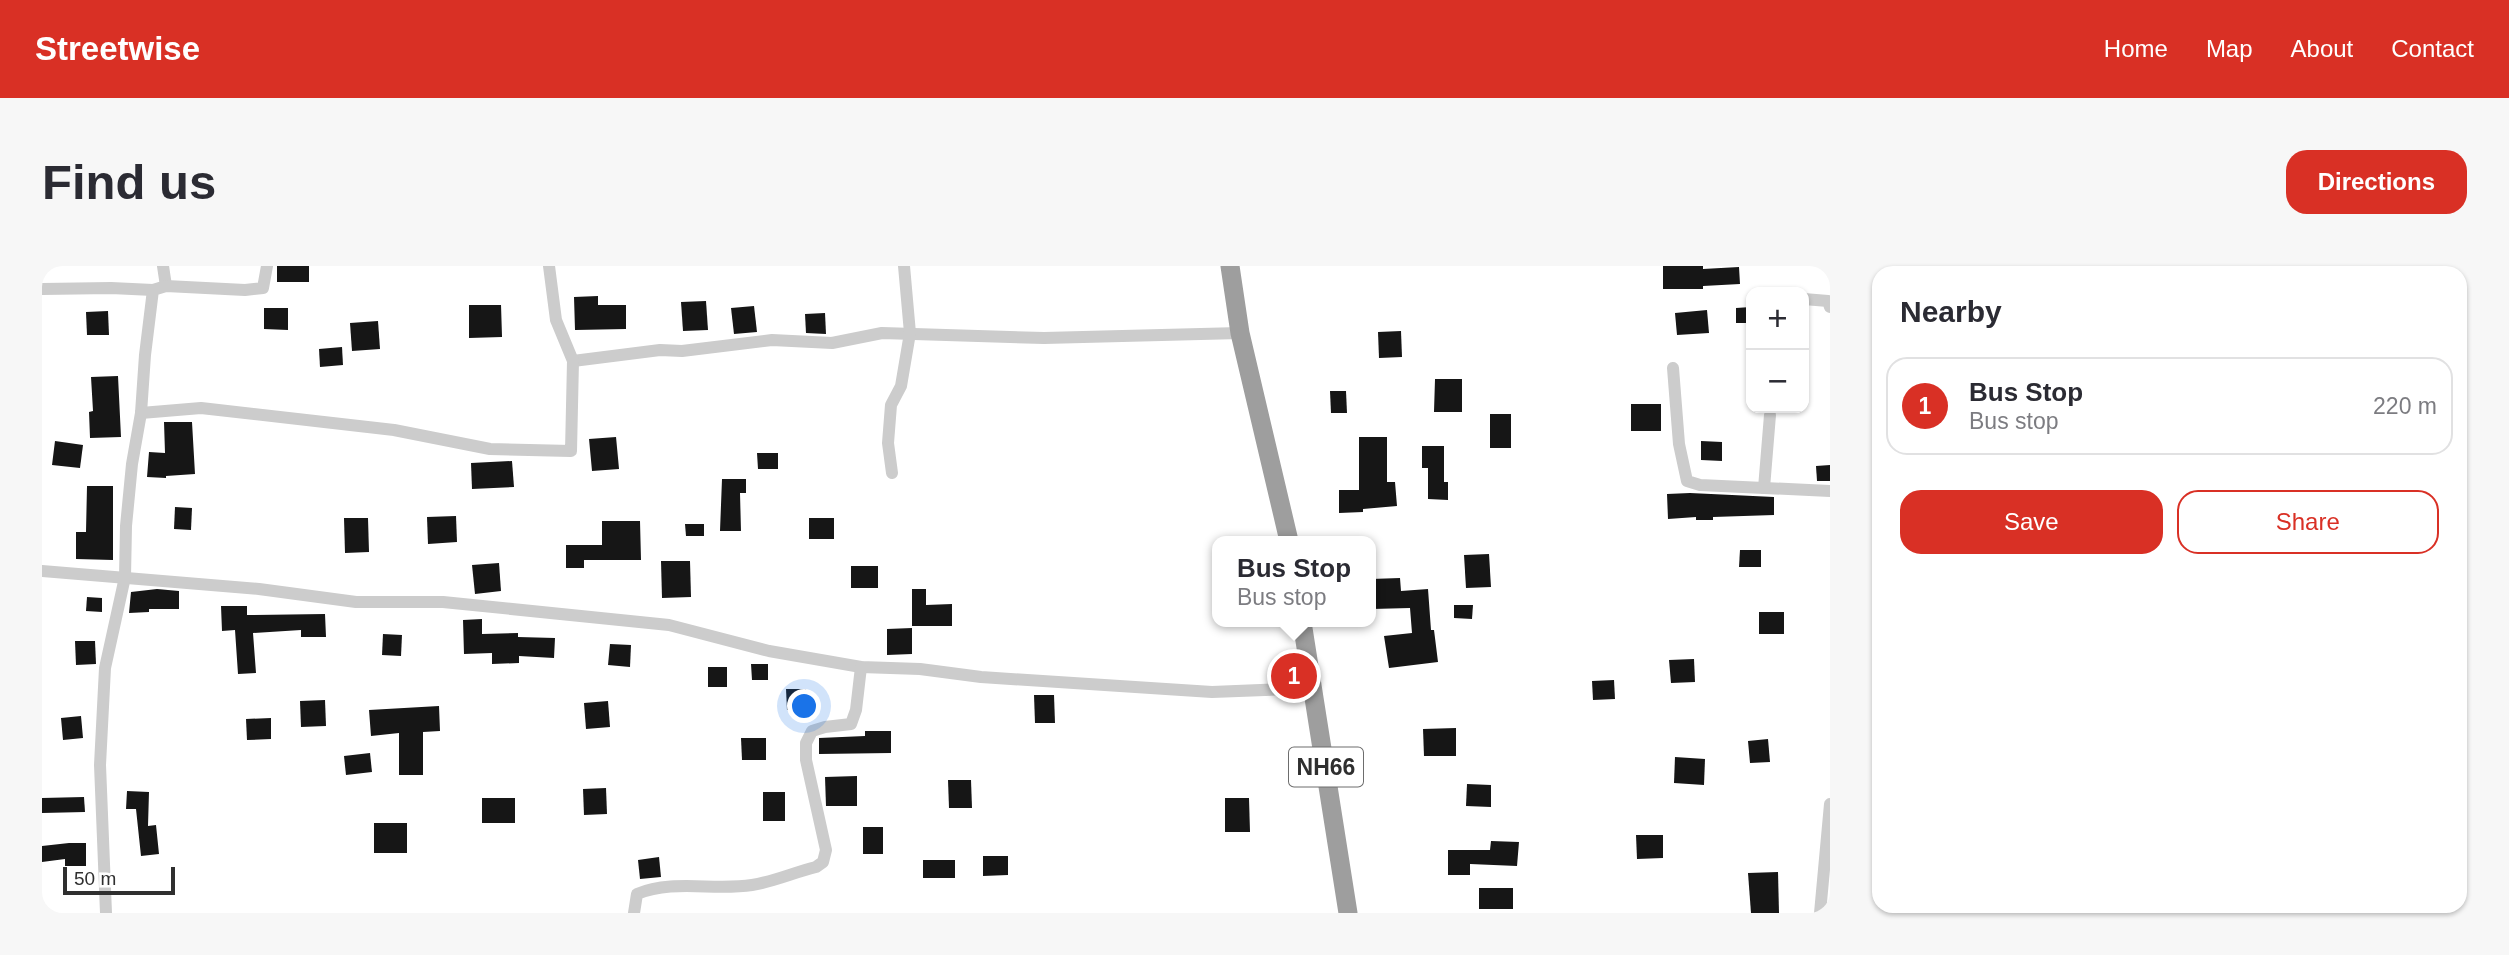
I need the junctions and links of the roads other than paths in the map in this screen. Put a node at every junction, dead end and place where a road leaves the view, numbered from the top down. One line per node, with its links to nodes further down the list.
1 (163, 266): 6 (street)
2 (267, 266): 6 (street)
3 (549, 266): 12 (street)
4 (904, 266): 10 (street)
5 (1230, 266): 11 (highway)
6 (160, 288): 7 (street); 14 (street)
7 (42, 289)
8 (1809, 299): 9 (street)
9 (1830, 307)
10 (910, 333): 11 (street); 12 (street); 16 (street)
11 (1240, 333): 19 (highway)
12 (573, 361): 14 (street)
13 (1673, 368): 17 (street)
14 (141, 412): 21 (street)
15 (1770, 415): 17 (street)
16 (892, 473)
17 (1765, 488): 18 (street)
18 (1830, 491)
19 (1288, 536)
20 (42, 571): 21 (street)
21 (125, 577): 23 (street); 26 (street)
22 (1303, 627): 24 (highway, NH66)
23 (862, 667): 24 (street); 27 (street)
24 (1313, 688): 28 (highway, NH66)
25 (1830, 804): 29 (street)
26 (106, 913)
27 (634, 913)
28 (1348, 913)
29 (1820, 913)

